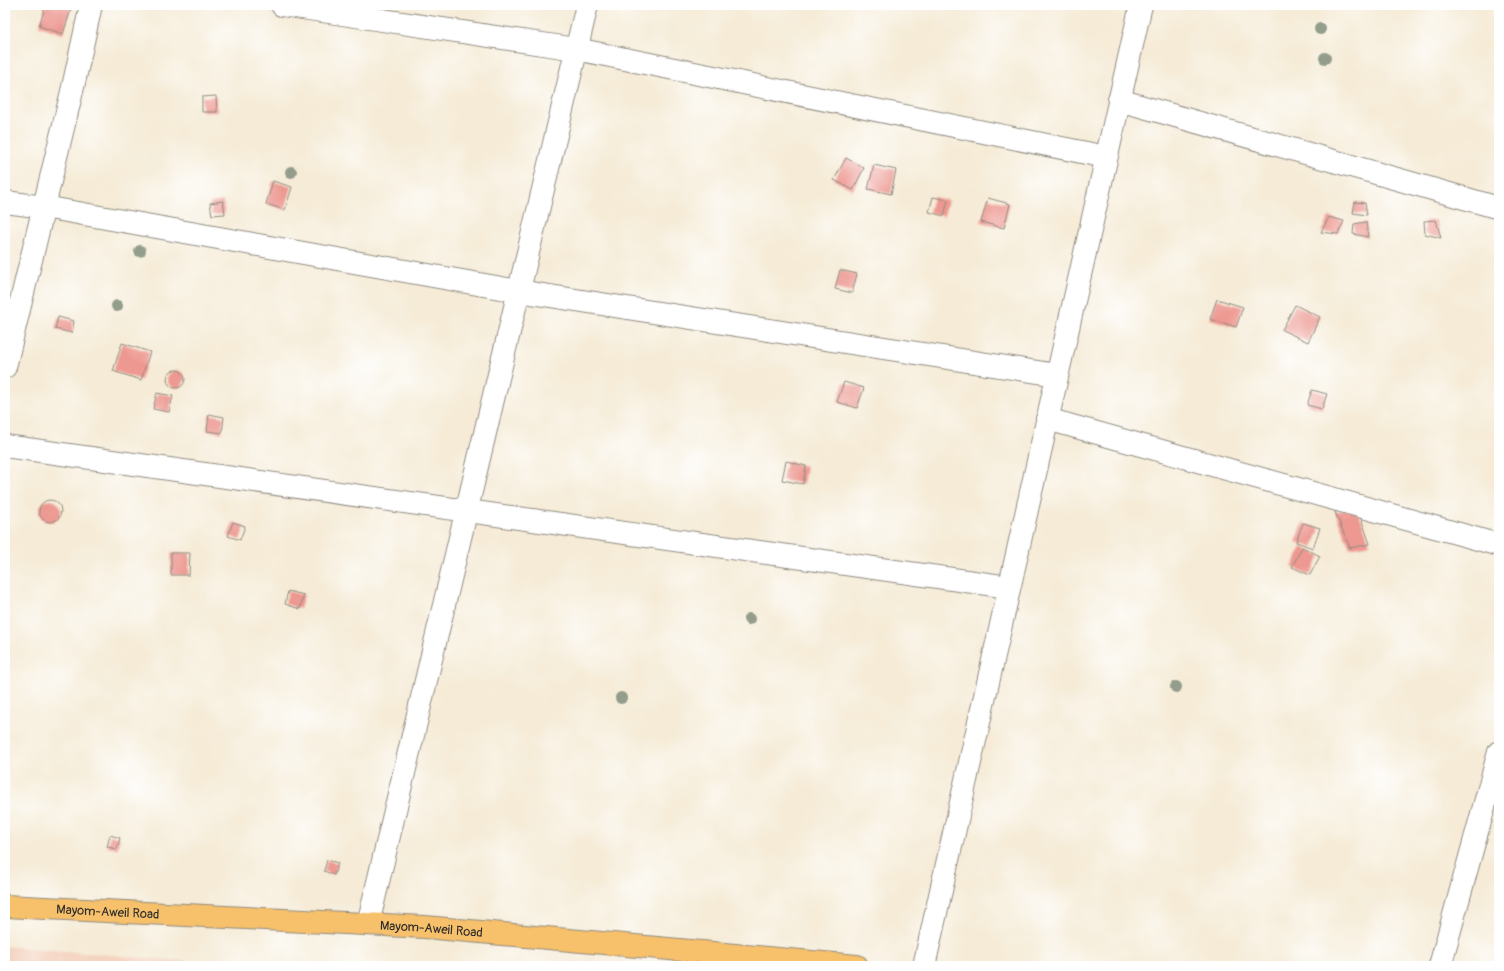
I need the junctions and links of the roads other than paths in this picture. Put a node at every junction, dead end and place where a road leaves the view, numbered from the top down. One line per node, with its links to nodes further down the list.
1 (91, 5): 9 (street)
2 (282, 5): 5 (street)
3 (587, 5): 5 (street)
4 (1140, 5): 6 (street)
5 (576, 49): 7 (street); 11 (street)
6 (1119, 100): 7 (street); 10 (street)
7 (1106, 157): 13 (street)
8 (5, 202): 9 (street)
9 (44, 207): 11 (street); 12 (street)
10 (1499, 208)
11 (518, 291): 13 (street); 16 (street)
12 (5, 367)
13 (1057, 375): 14 (street)
14 (1047, 418): 17 (street); 18 (street)
15 (5, 446): 16 (street)
16 (466, 510): 18 (street); 21 (street)
17 (1499, 545)
18 (1009, 588): 23 (street)
19 (1499, 752): 24 (street)
20 (5, 906): 21 (main road, Mayom-Aweil Road)
21 (368, 924): 22 (main road, Mayom-Aweil Road)
22 (857, 966)
23 (924, 966)
24 (1440, 966)

